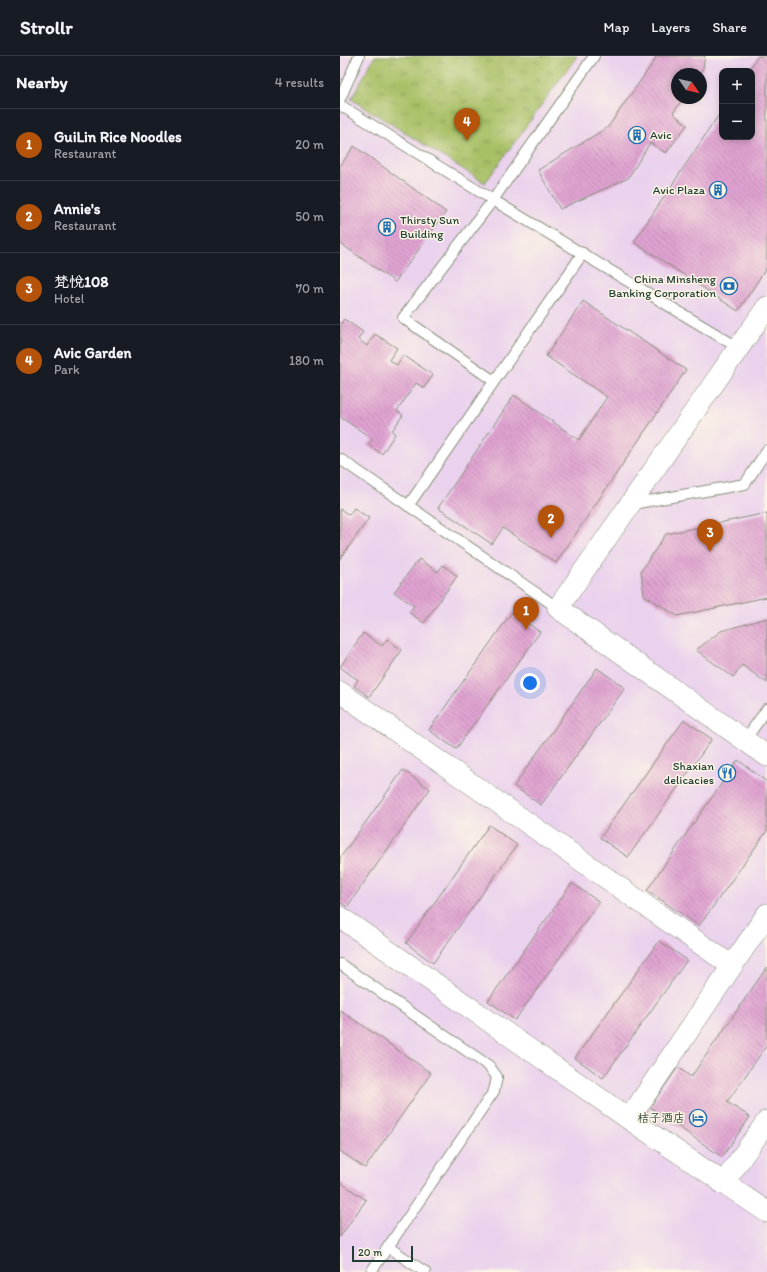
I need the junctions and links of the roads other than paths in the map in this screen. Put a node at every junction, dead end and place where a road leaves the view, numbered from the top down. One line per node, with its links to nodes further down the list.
1 (359, 56): 3 (lane)
2 (594, 56): 5 (lane)
3 (340, 99)
4 (340, 105): 5 (lane)
5 (493, 200): 6 (lane); 9 (lane)
6 (584, 253): 8 (lane); 9 (lane)
7 (766, 314): 8 (street)
8 (739, 348): 12 (street)
9 (494, 381): 13 (lane)
10 (767, 450): 12 (lane)
11 (340, 459): 13 (lane)
12 (630, 504): 14 (street)
13 (408, 506): 14 (lane)
14 (558, 608): 17 (street)
15 (340, 692): 22 (street)
16 (767, 709): 17 (lane)
17 (745, 740): 18 (street)
18 (767, 756)
19 (767, 914): 22 (street)
20 (340, 918): 23 (street)
21 (340, 964): 27 (lane)
22 (732, 966): 23 (street)
23 (629, 1119): 25 (street)
24 (767, 1121): 25 (street)
25 (723, 1184): 26 (street)
26 (767, 1212)
27 (388, 1247): 28 (lane); 29 (lane)
28 (371, 1272)
29 (425, 1272)

